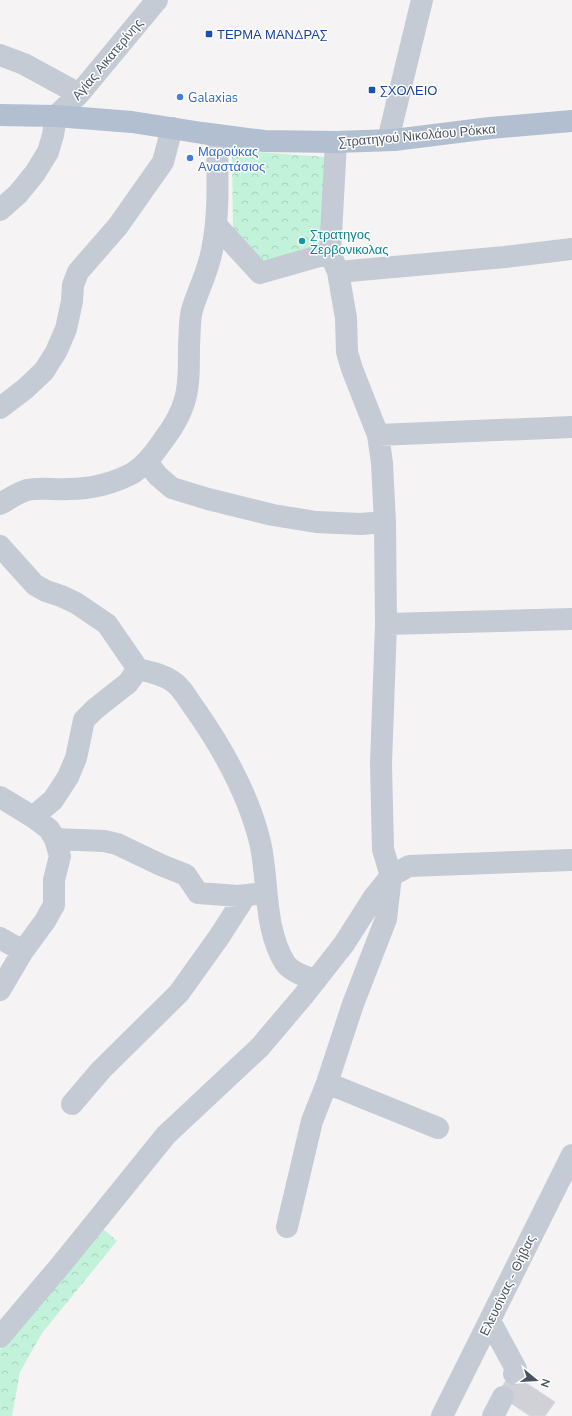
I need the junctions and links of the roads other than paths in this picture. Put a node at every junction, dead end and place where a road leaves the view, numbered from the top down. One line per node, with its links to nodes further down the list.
1 (157, 0): 4 (street, Αγίας Αικατερίνης)
2 (422, 0): 10 (street)
3 (0, 54): 4 (street)
4 (79, 94): 6 (street, Αγίας Αικατερίνης)
5 (0, 116): 6 (main road, Στρατηγού Νικολάου Ρόκκα)
6 (56, 116): 8 (main road, Στρατηγού Νικολάου Ρόκκα); 12 (street)
7 (572, 121): 10 (main road, Στρατηγού Νικολάου Ρόκκα)
8 (172, 128): 9 (main road, Στρατηγού Νικολάου Ρόκκα); 16 (street)
9 (217, 135): 11 (main road, Στρατηγού Νικολάου Ρόκκα); 13 (street)
10 (388, 140): 11 (main road, Στρατηγού Νικολάου Ρόκκα)
11 (336, 142): 15 (street)
12 (0, 210)
13 (216, 225): 15 (street); 19 (street)
14 (572, 249): 15 (street)
15 (334, 263): 18 (street)
16 (0, 408)
17 (572, 427): 18 (street)
18 (378, 435): 21 (street)
19 (147, 462): 20 (street); 21 (street)
20 (0, 504)
21 (385, 522): 24 (street)
22 (0, 546): 25 (street)
23 (572, 619): 24 (street)
24 (386, 624): 30 (street)
25 (138, 670): 27 (street); 31 (street)
26 (0, 797): 27 (street)
27 (34, 817): 28 (street)
28 (55, 839): 31 (street); 33 (street)
29 (572, 860): 30 (street)
30 (391, 876): 34 (street); 36 (street)
31 (256, 894): 34 (street); 37 (street)
32 (0, 938): 33 (street)
33 (23, 951): 35 (street)
34 (316, 980): 42 (street)
35 (0, 990)
36 (327, 1083): 38 (street); 40 (street)
37 (72, 1104)
38 (438, 1128)
39 (572, 1155): 41 (street, Ελευσίνας - Θήβας)
40 (287, 1226)
41 (490, 1321): 43 (street); 44 (street, Ελευσίνας - Θήβας)
42 (0, 1336)
43 (514, 1374)
44 (442, 1416)

